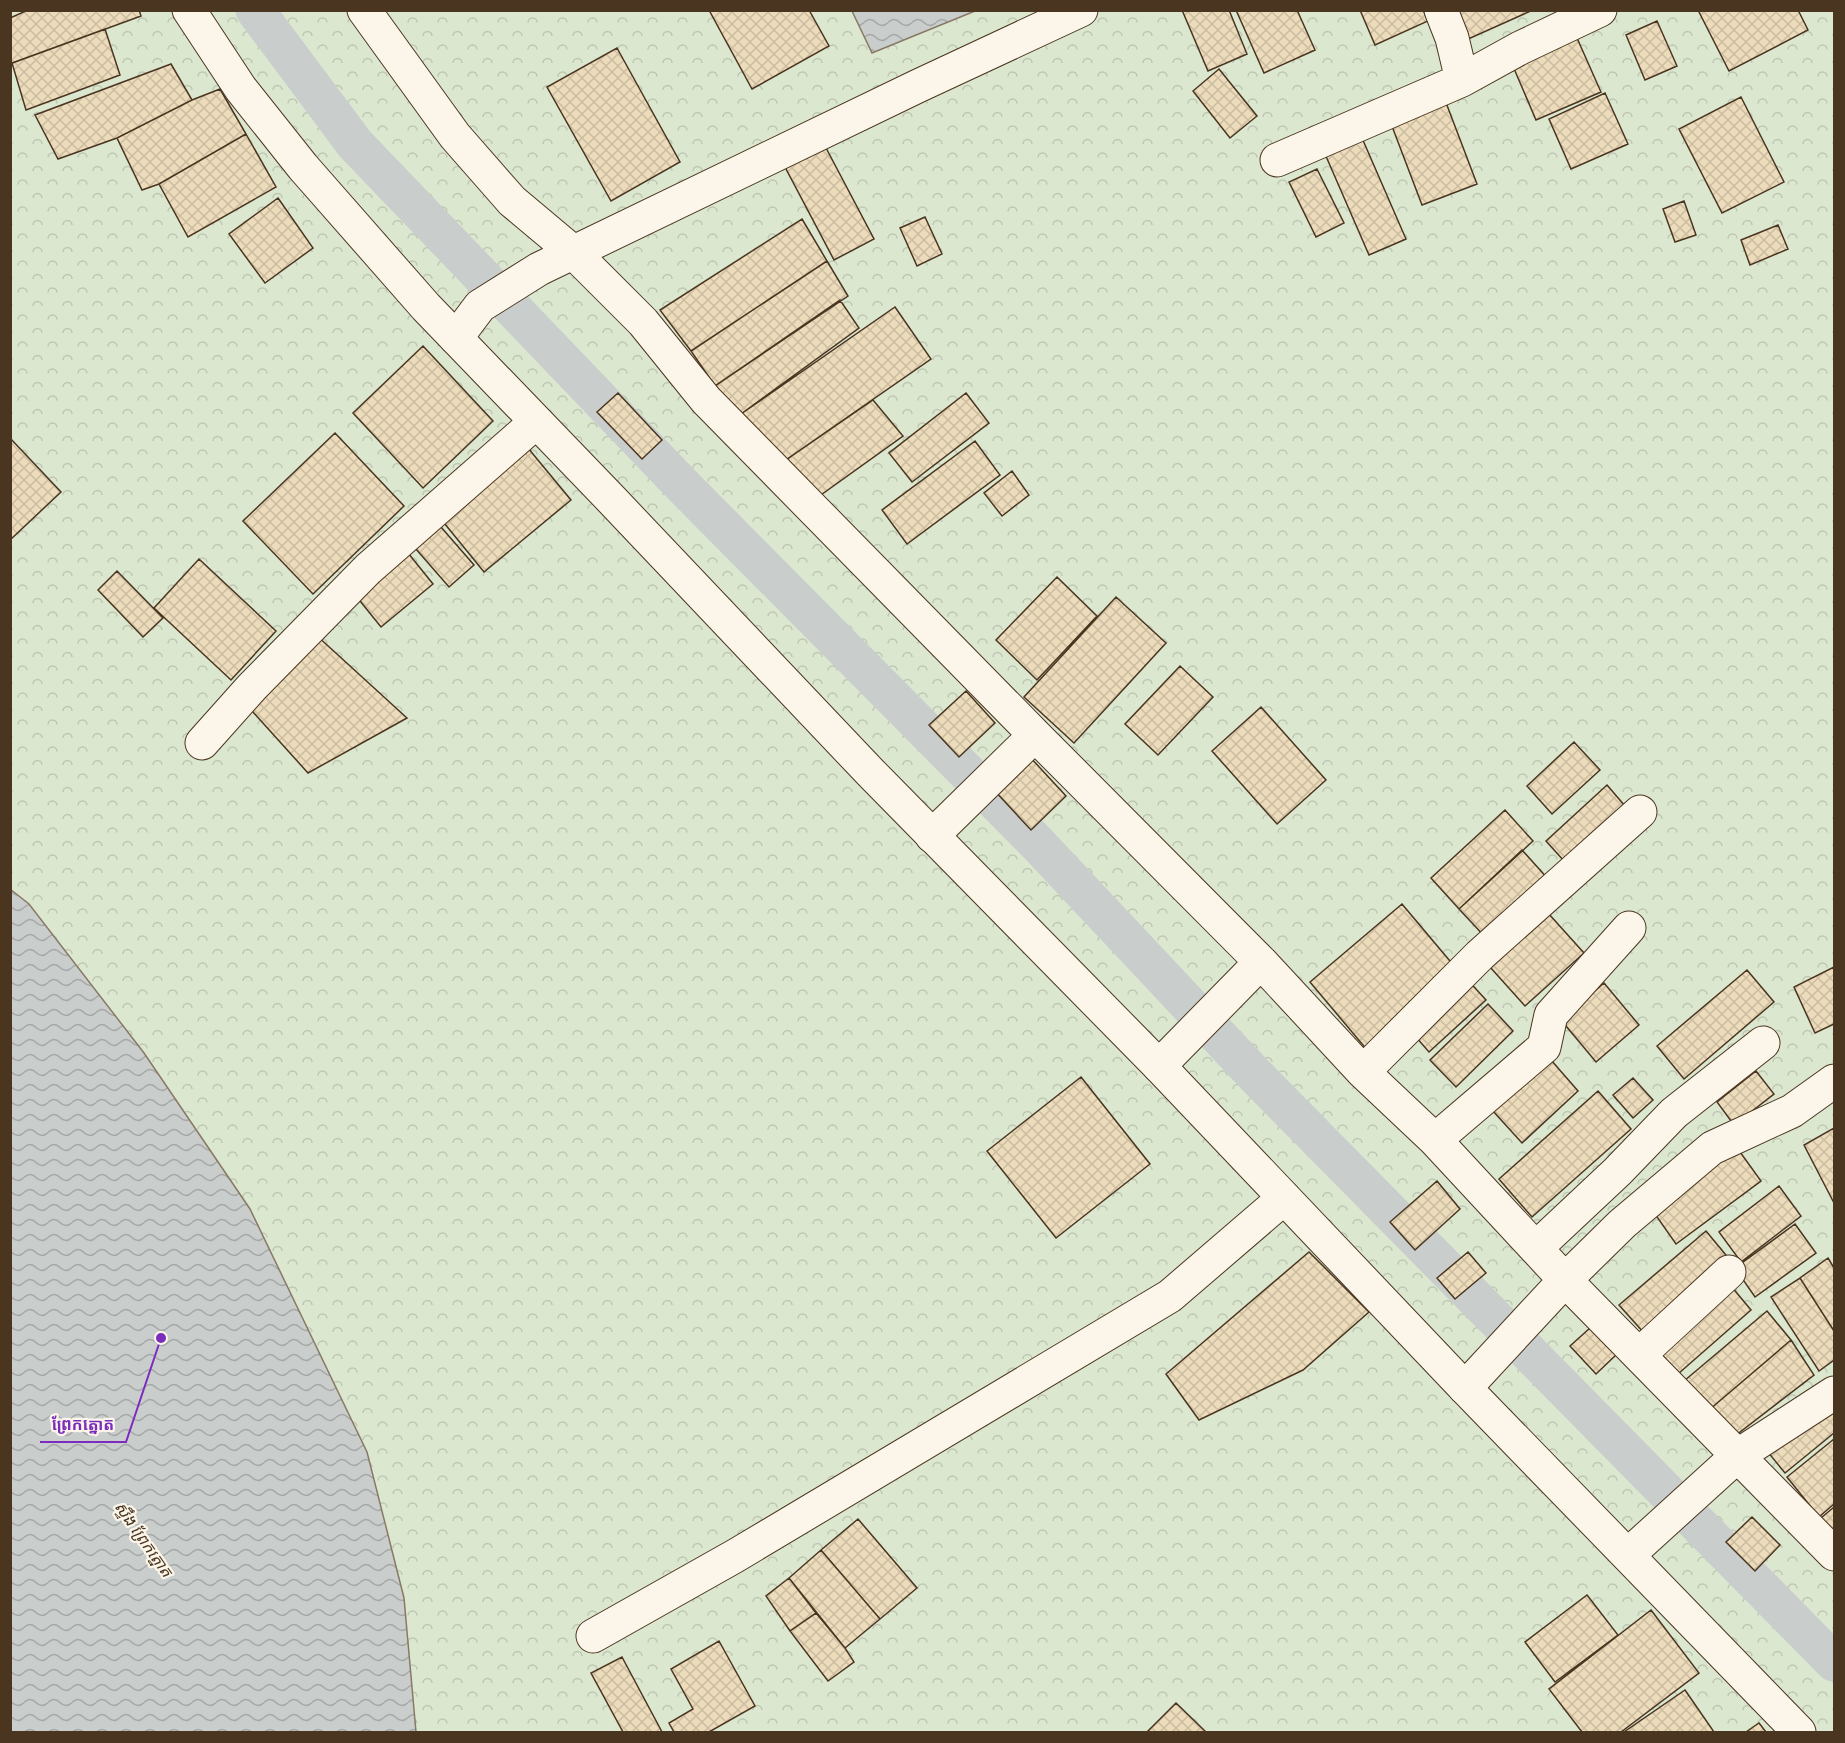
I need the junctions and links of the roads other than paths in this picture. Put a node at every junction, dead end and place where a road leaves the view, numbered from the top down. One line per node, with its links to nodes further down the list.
1 (189, 10): 9 (street)
2 (364, 10): 8 (street)
3 (1081, 10): 8 (street)
4 (1441, 10): 6 (street)
5 (1600, 10): 6 (street)
6 (1462, 80): 7 (street)
7 (1277, 160)
8 (574, 253): 9 (street); 11 (street)
9 (456, 338): 10 (street)
10 (536, 422): 12 (street); 14 (street)
11 (1035, 735): 14 (street); 16 (street)
12 (202, 743)
13 (1640, 812): 19 (street)
14 (932, 836): 18 (street)
15 (1629, 928): 21 (street)
16 (1252, 972): 18 (street); 19 (street)
17 (1763, 1042): 23 (street)
18 (1159, 1066): 22 (street)
19 (1363, 1072): 21 (street)
20 (1834, 1081): 25 (street)
21 (1435, 1140): 23 (street)
22 (1284, 1198): 27 (street); 32 (street)
23 (1536, 1248): 25 (street)
24 (1729, 1272): 26 (street)
25 (1556, 1290): 26 (street); 27 (street)
26 (1639, 1355): 29 (street)
27 (1465, 1388): 31 (street)
28 (1834, 1393): 29 (street)
29 (1727, 1465): 30 (street); 31 (street)
30 (1834, 1554)
31 (1628, 1555): 33 (street)
32 (593, 1636)
33 (1799, 1732)

